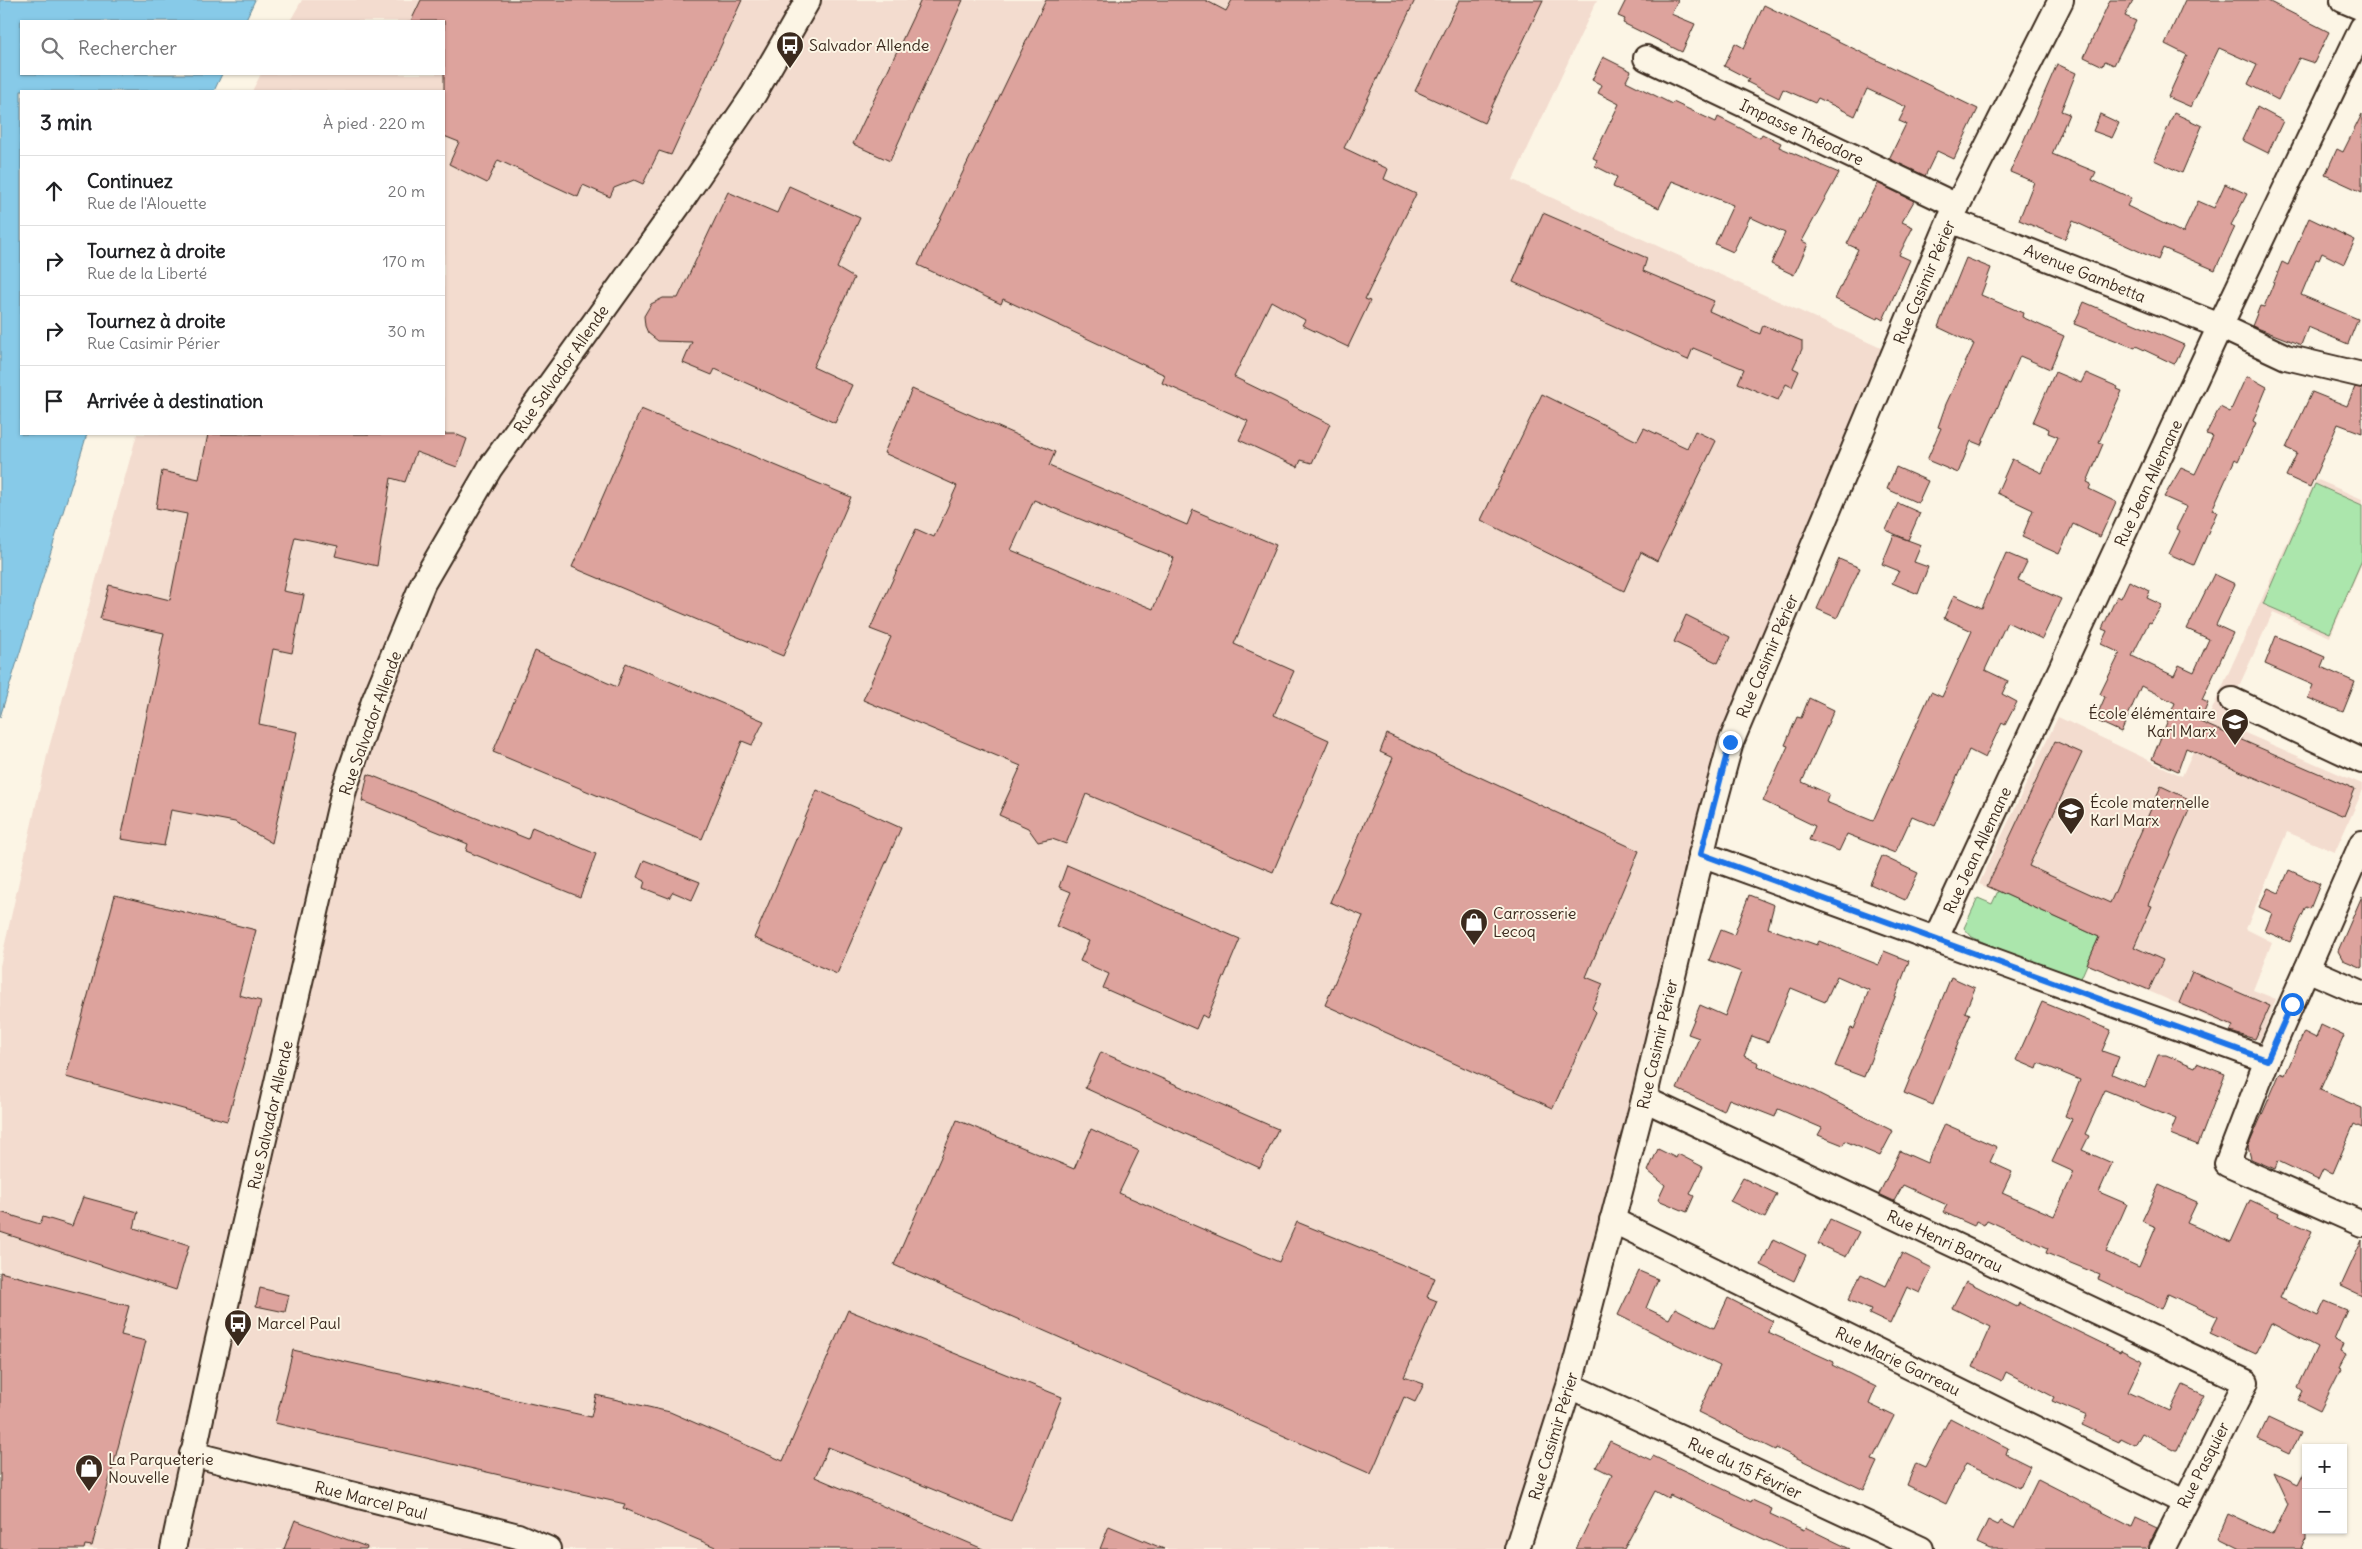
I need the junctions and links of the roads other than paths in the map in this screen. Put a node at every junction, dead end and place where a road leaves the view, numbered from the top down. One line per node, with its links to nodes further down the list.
1 (808, 0): 23 (street, Rue Salvador Allende)
2 (2061, 0): 7 (street, Rue Casimir Périer)
3 (2343, 0): 4 (street)
4 (2362, 8)
5 (2362, 28): 8 (street, Rue Jean Allemane)
6 (1646, 58): 7 (street, Impasse Théodore)
7 (1954, 213): 8 (street, Avenue Gambetta); 13 (street, Rue Casimir Périer)
8 (2220, 326): 9 (street, Avenue Gambetta); 14 (street, Rue Jean Allemane)
9 (2362, 375)
10 (2232, 700): 11 (street)
11 (2362, 761)
12 (2362, 843): 15 (street)
13 (1701, 854): 14 (street); 18 (street, Rue Casimir Périer)
14 (1936, 938): 17 (street)
15 (2307, 969): 16 (street); 17 (street)
16 (2362, 993)
17 (2267, 1060): 20 (street)
18 (1644, 1099): 19 (street, Rue Casimir Périer); 21 (street, Rue Henri Barrau)
19 (1612, 1220): 22 (street, Rue Casimir Périer); 24 (street, Rue Marie Garreau)
20 (2362, 1224)
21 (2246, 1382): 24 (street, Rue Pasquier)
22 (1570, 1386): 27 (street, Rue Casimir Périer); 28 (street, Rue du 15 Février)
23 (192, 1454): 25 (street, Rue Salvador Allende); 26 (street, Rue Marcel Paul)
24 (2184, 1502): 29 (street, Rue Pasquier)
25 (173, 1549)
26 (548, 1549)
27 (1517, 1549)
28 (1921, 1549)
29 (2162, 1549)

